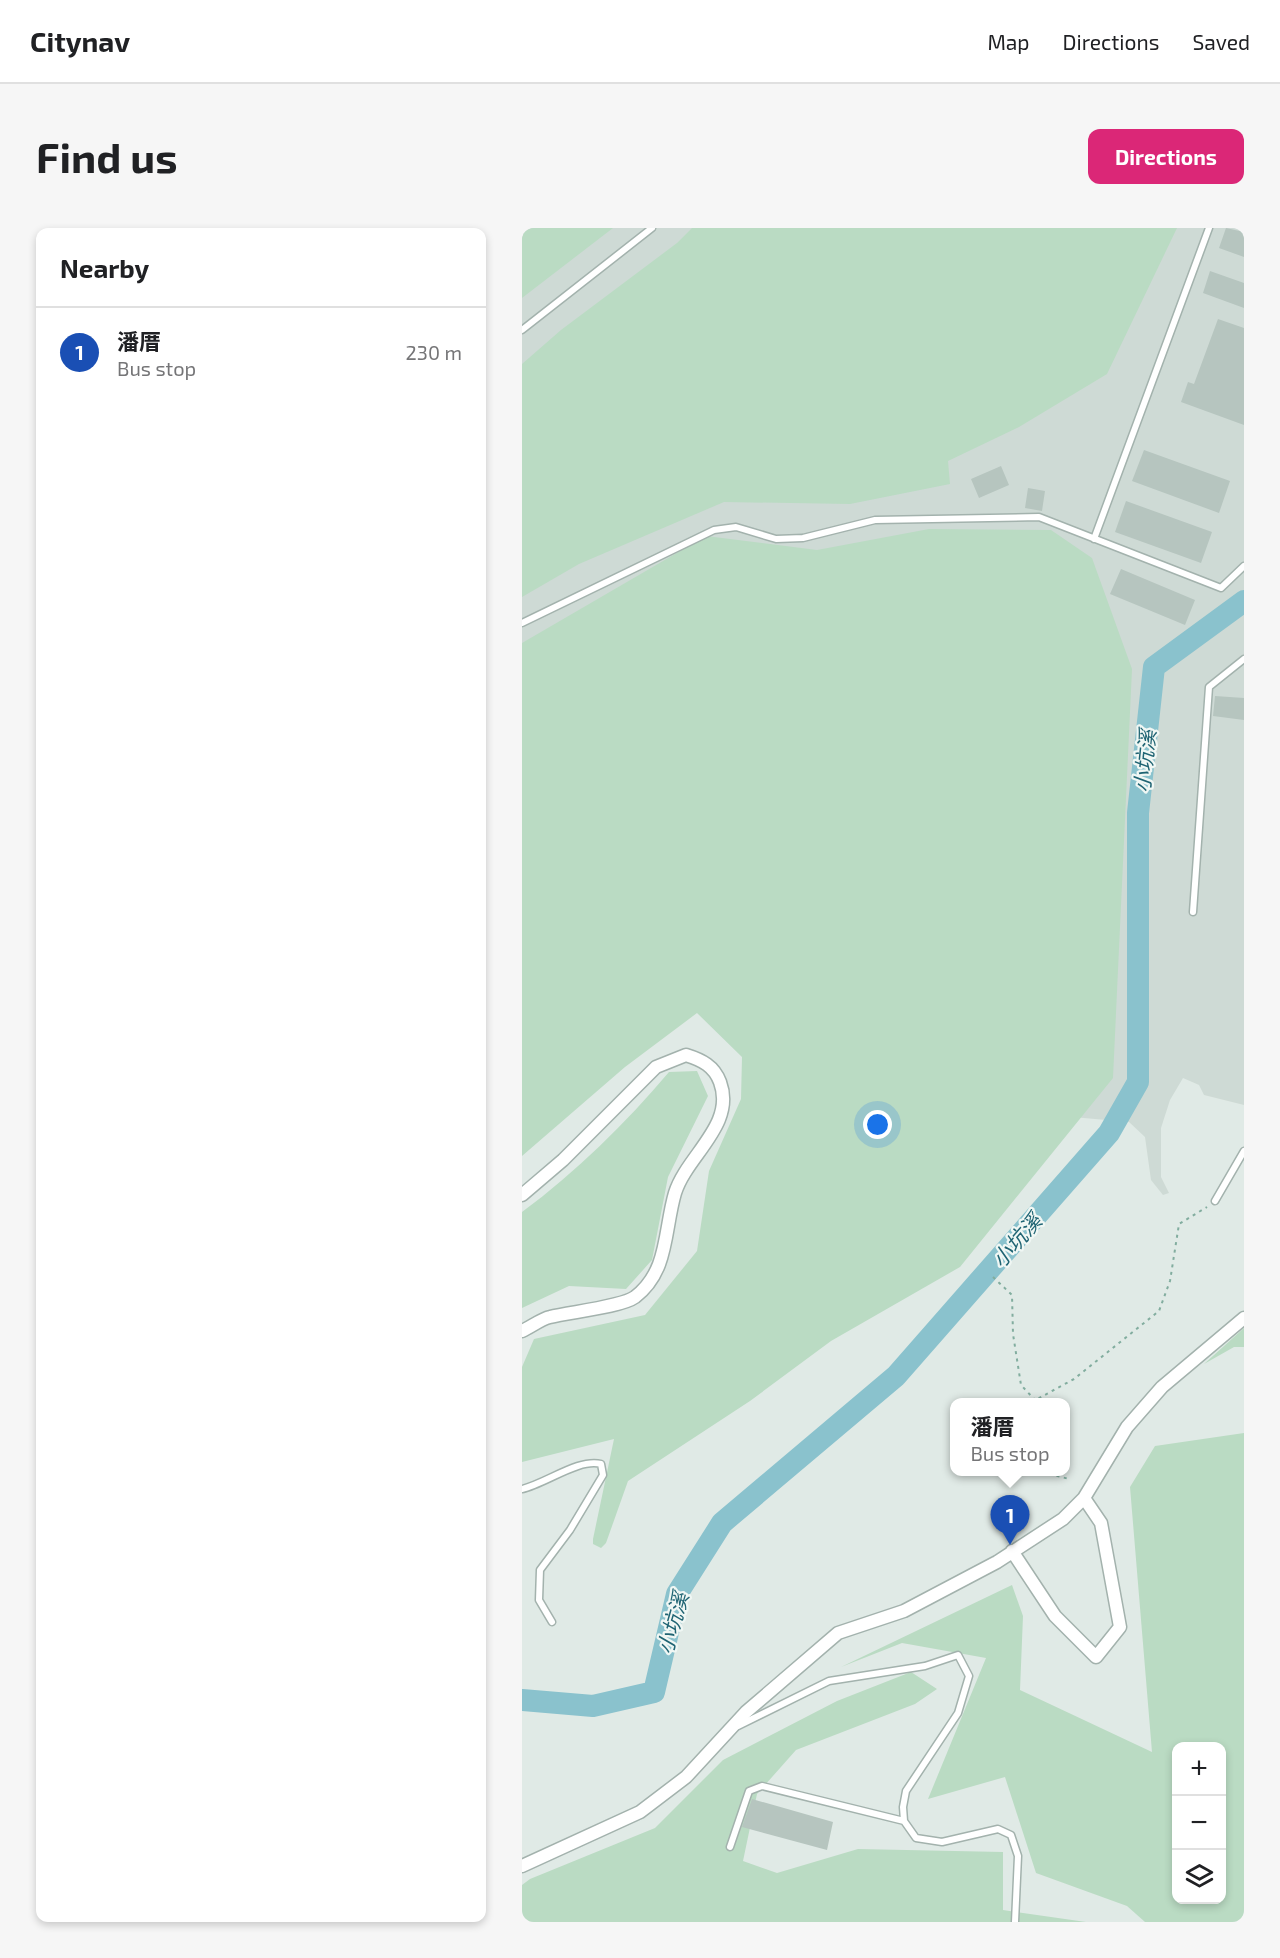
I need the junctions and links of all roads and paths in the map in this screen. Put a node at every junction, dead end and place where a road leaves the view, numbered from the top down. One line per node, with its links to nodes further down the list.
1 (652, 228): 3 (lane)
2 (1209, 228): 4 (lane)
3 (522, 330)
4 (1094, 539): 5 (lane); 6 (lane)
5 (1244, 566)
6 (522, 623)
7 (1244, 659): 8 (lane)
8 (1193, 912)
9 (1244, 1151): 11 (lane)
10 (522, 1195): 14 (street)
11 (1215, 1201): 16 (path)
12 (993, 1276): 15 (path)
13 (1244, 1318): 20 (street)
14 (522, 1332)
15 (1032, 1398)
16 (1039, 1398)
17 (1057, 1476): 18 (path)
18 (1069, 1479)
19 (522, 1489): 22 (lane)
20 (1084, 1498): 21 (street); 21 (street)
21 (1012, 1551): 23 (street)
22 (552, 1622)
23 (727, 1732): 24 (lane); 26 (street)
24 (904, 1821): 25 (lane); 27 (lane)
25 (730, 1847)
26 (522, 1866)
27 (1015, 1922)

